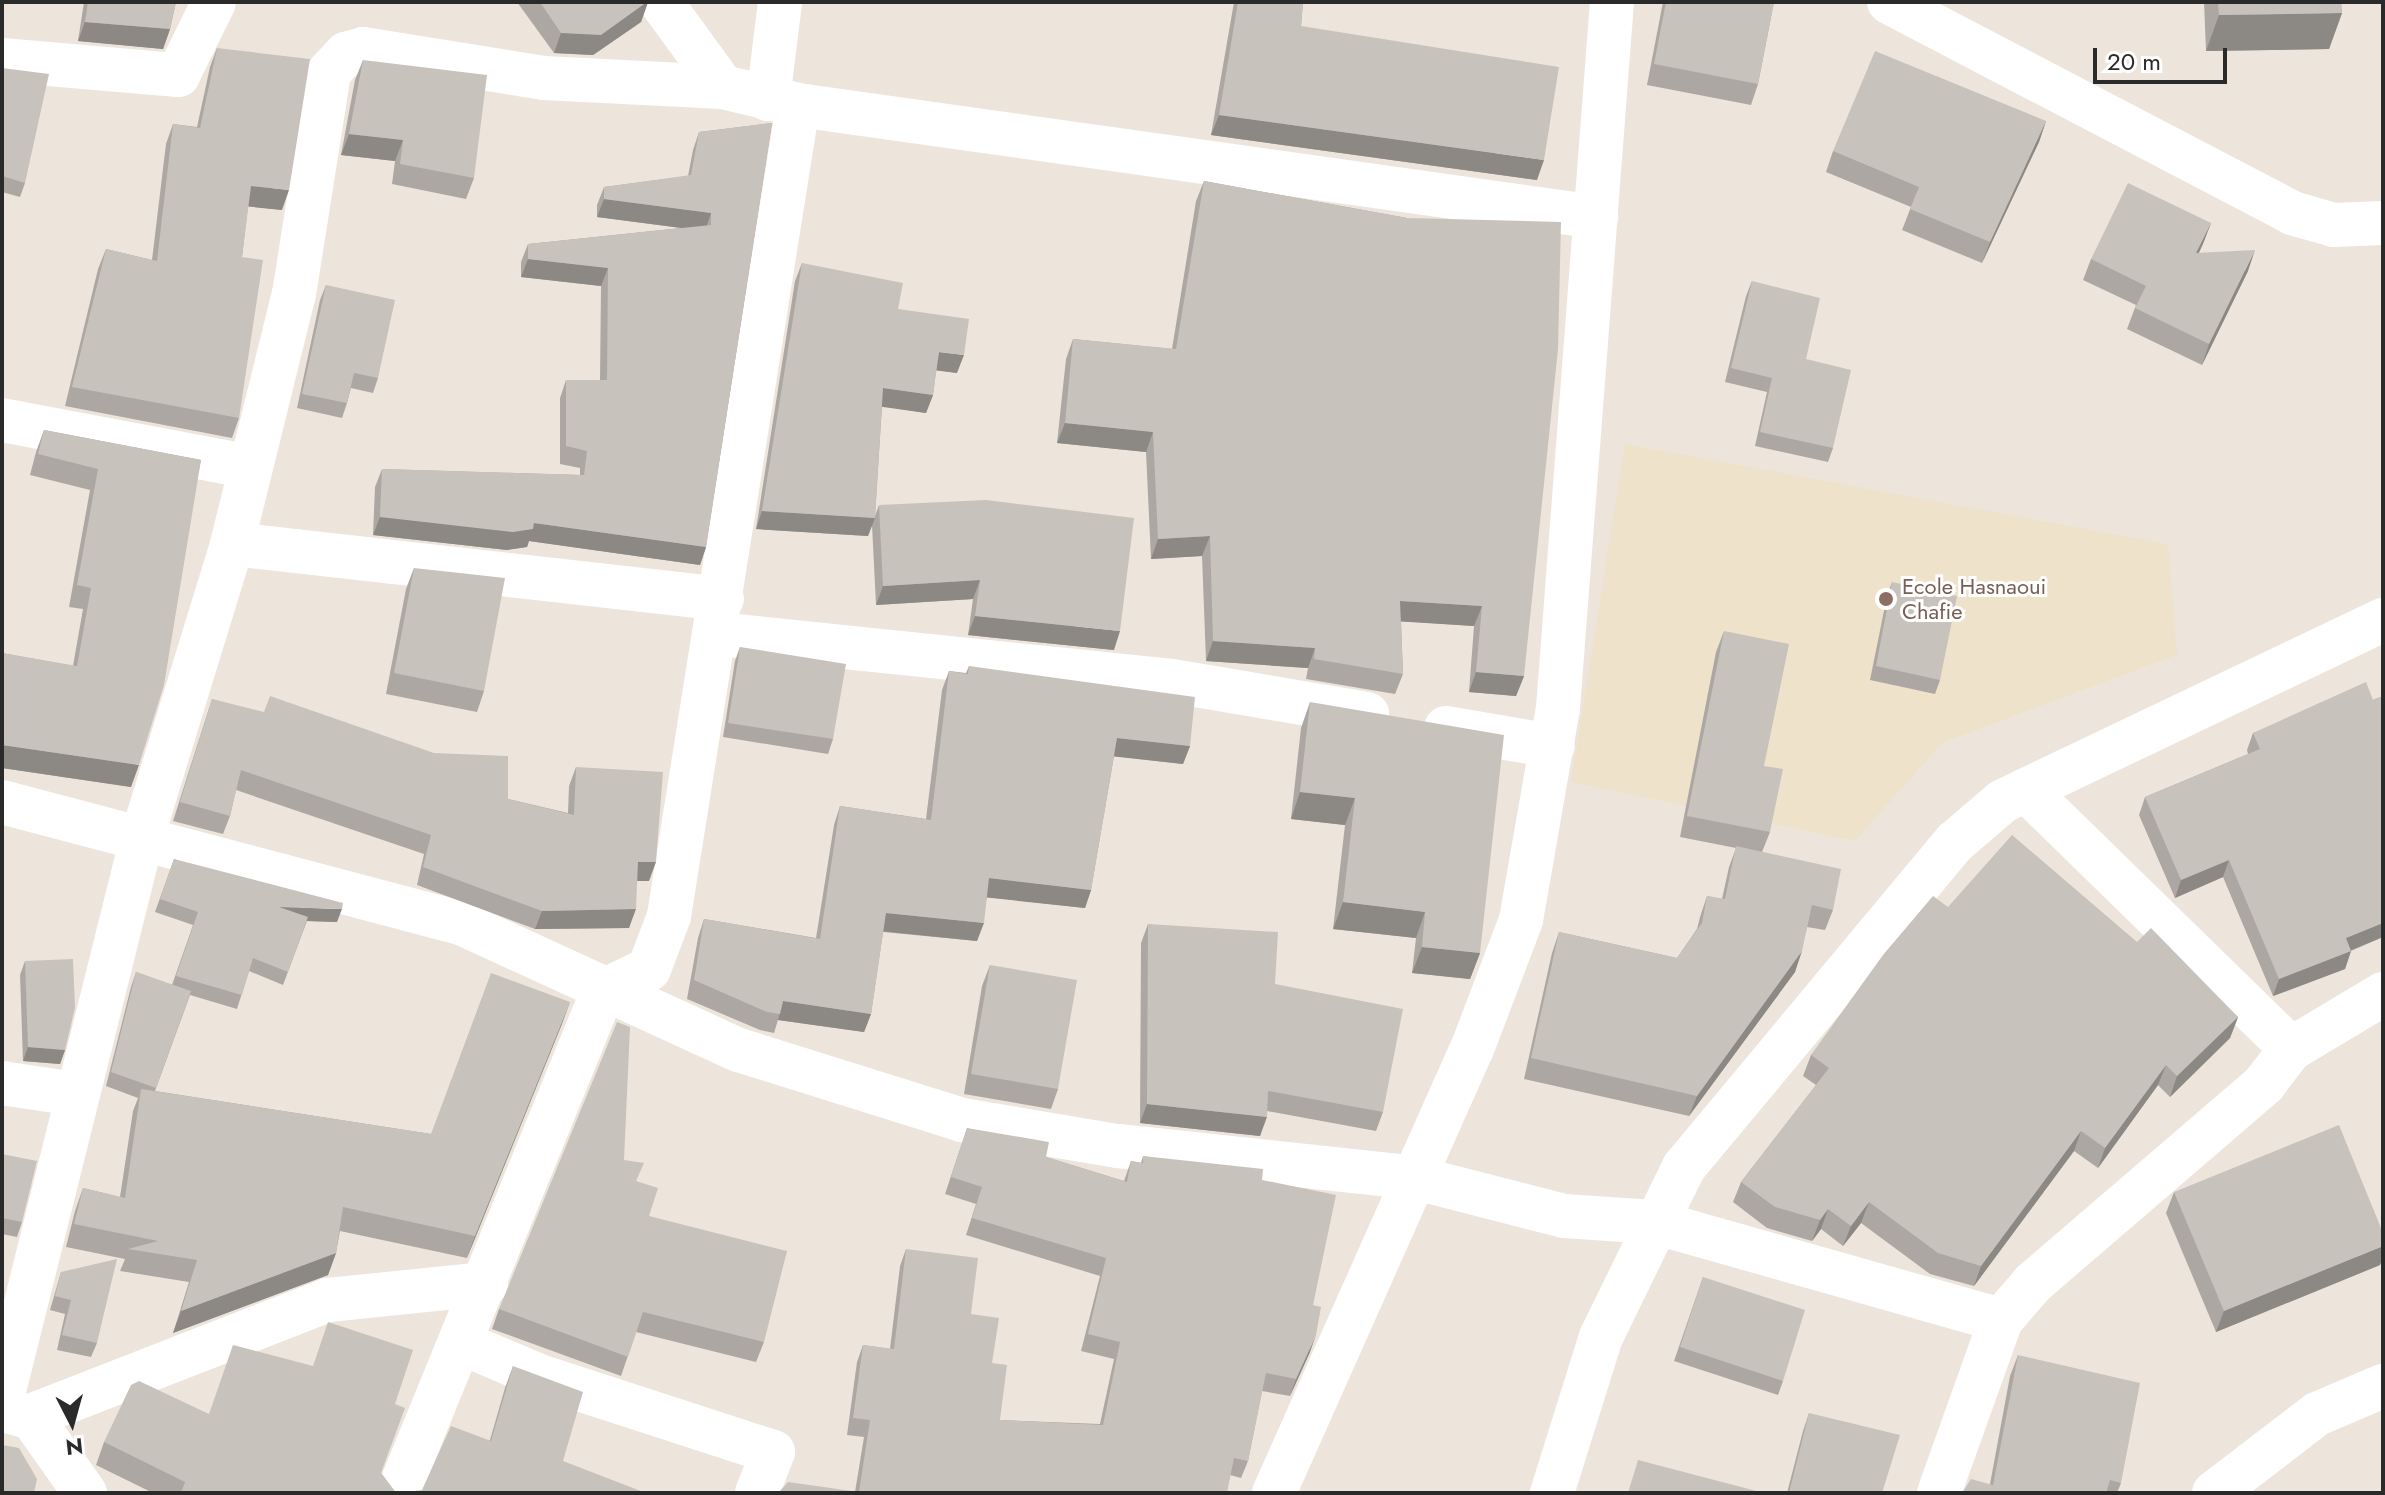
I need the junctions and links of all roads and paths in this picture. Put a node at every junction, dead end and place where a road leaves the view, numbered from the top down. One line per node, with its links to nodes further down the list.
1 (214, 2): 6 (street)
2 (661, 2): 7 (street)
3 (780, 2): 8 (street)
4 (1612, 2): 9 (street)
5 (1889, 2): 10 (street)
6 (2, 60)
7 (723, 87): 8 (street); 12 (street)
8 (783, 102): 9 (street); 14 (street)
9 (1596, 217): 16 (street)
10 (2383, 223)
11 (2, 420): 12 (street)
12 (251, 467): 13 (street)
13 (232, 544): 14 (street); 19 (street)
14 (720, 617): 16 (street); 20 (street)
15 (2383, 620): 17 (street)
16 (1552, 746): 25 (street)
17 (2026, 790): 22 (street); 26 (street)
18 (2, 802): 19 (street)
19 (143, 834): 20 (street); 24 (street)
20 (603, 991): 25 (street); 27 (street)
21 (2383, 994): 22 (street)
22 (2291, 1049): 28 (street)
23 (2, 1083): 24 (street)
24 (75, 1094): 31 (street)
25 (1416, 1178): 26 (street); 35 (street)
26 (1654, 1222): 28 (street); 36 (street)
27 (486, 1284): 29 (street); 31 (street)
28 (2001, 1320): 37 (street)
29 (462, 1343): 33 (street); 34 (street)
30 (2383, 1386): 38 (street)
31 (11, 1408): 32 (street)
32 (85, 1493)
33 (398, 1493)
34 (757, 1493)
35 (1274, 1493)
36 (1552, 1493)
37 (1939, 1493)
38 (2214, 1493)

